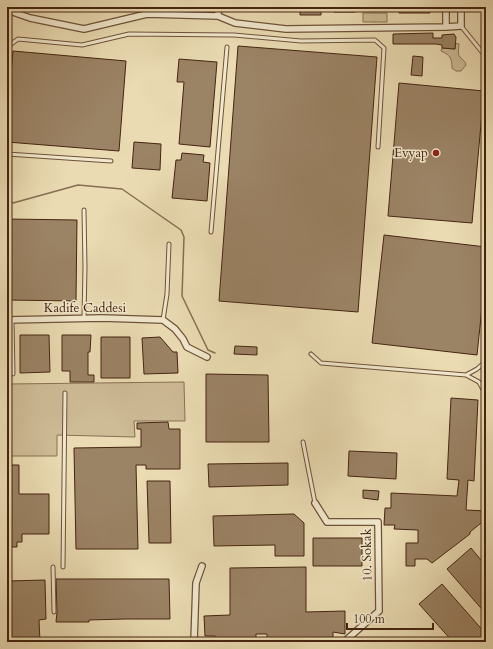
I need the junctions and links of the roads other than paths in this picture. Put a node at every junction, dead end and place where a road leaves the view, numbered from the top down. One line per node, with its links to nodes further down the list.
1 (218, 7): 5 (street)
2 (446, 7): 7 (street)
3 (461, 7): 6 (street)
4 (7, 10): 5 (street)
5 (218, 16): 7 (street)
6 (461, 26): 7 (street); 10 (lane)
7 (446, 27)
8 (7, 47): 11 (lane)
9 (227, 47): 15 (lane)
10 (486, 57)
11 (378, 147)
12 (7, 154): 13 (lane)
13 (111, 160)
14 (84, 210): 17 (lane)
15 (211, 232)
16 (169, 244): 19 (lane)
17 (84, 318): 18 (street, Kadife Caddesi); 19 (street, Kadife Caddesi)
18 (10, 320): 23 (lane)
19 (162, 320): 21 (street)
20 (311, 354): 24 (lane)
21 (207, 358)
22 (486, 361): 24 (lane)
23 (14, 374)
24 (466, 375): 27 (lane)
25 (65, 393): 31 (lane)
26 (303, 442): 28 (lane)
27 (486, 473)
28 (315, 503): 34 (street, 10. Sokak)
29 (202, 566): 33 (street)
30 (53, 567): 32 (lane)
31 (63, 567)
32 (54, 612)
33 (194, 642)
34 (344, 642)

